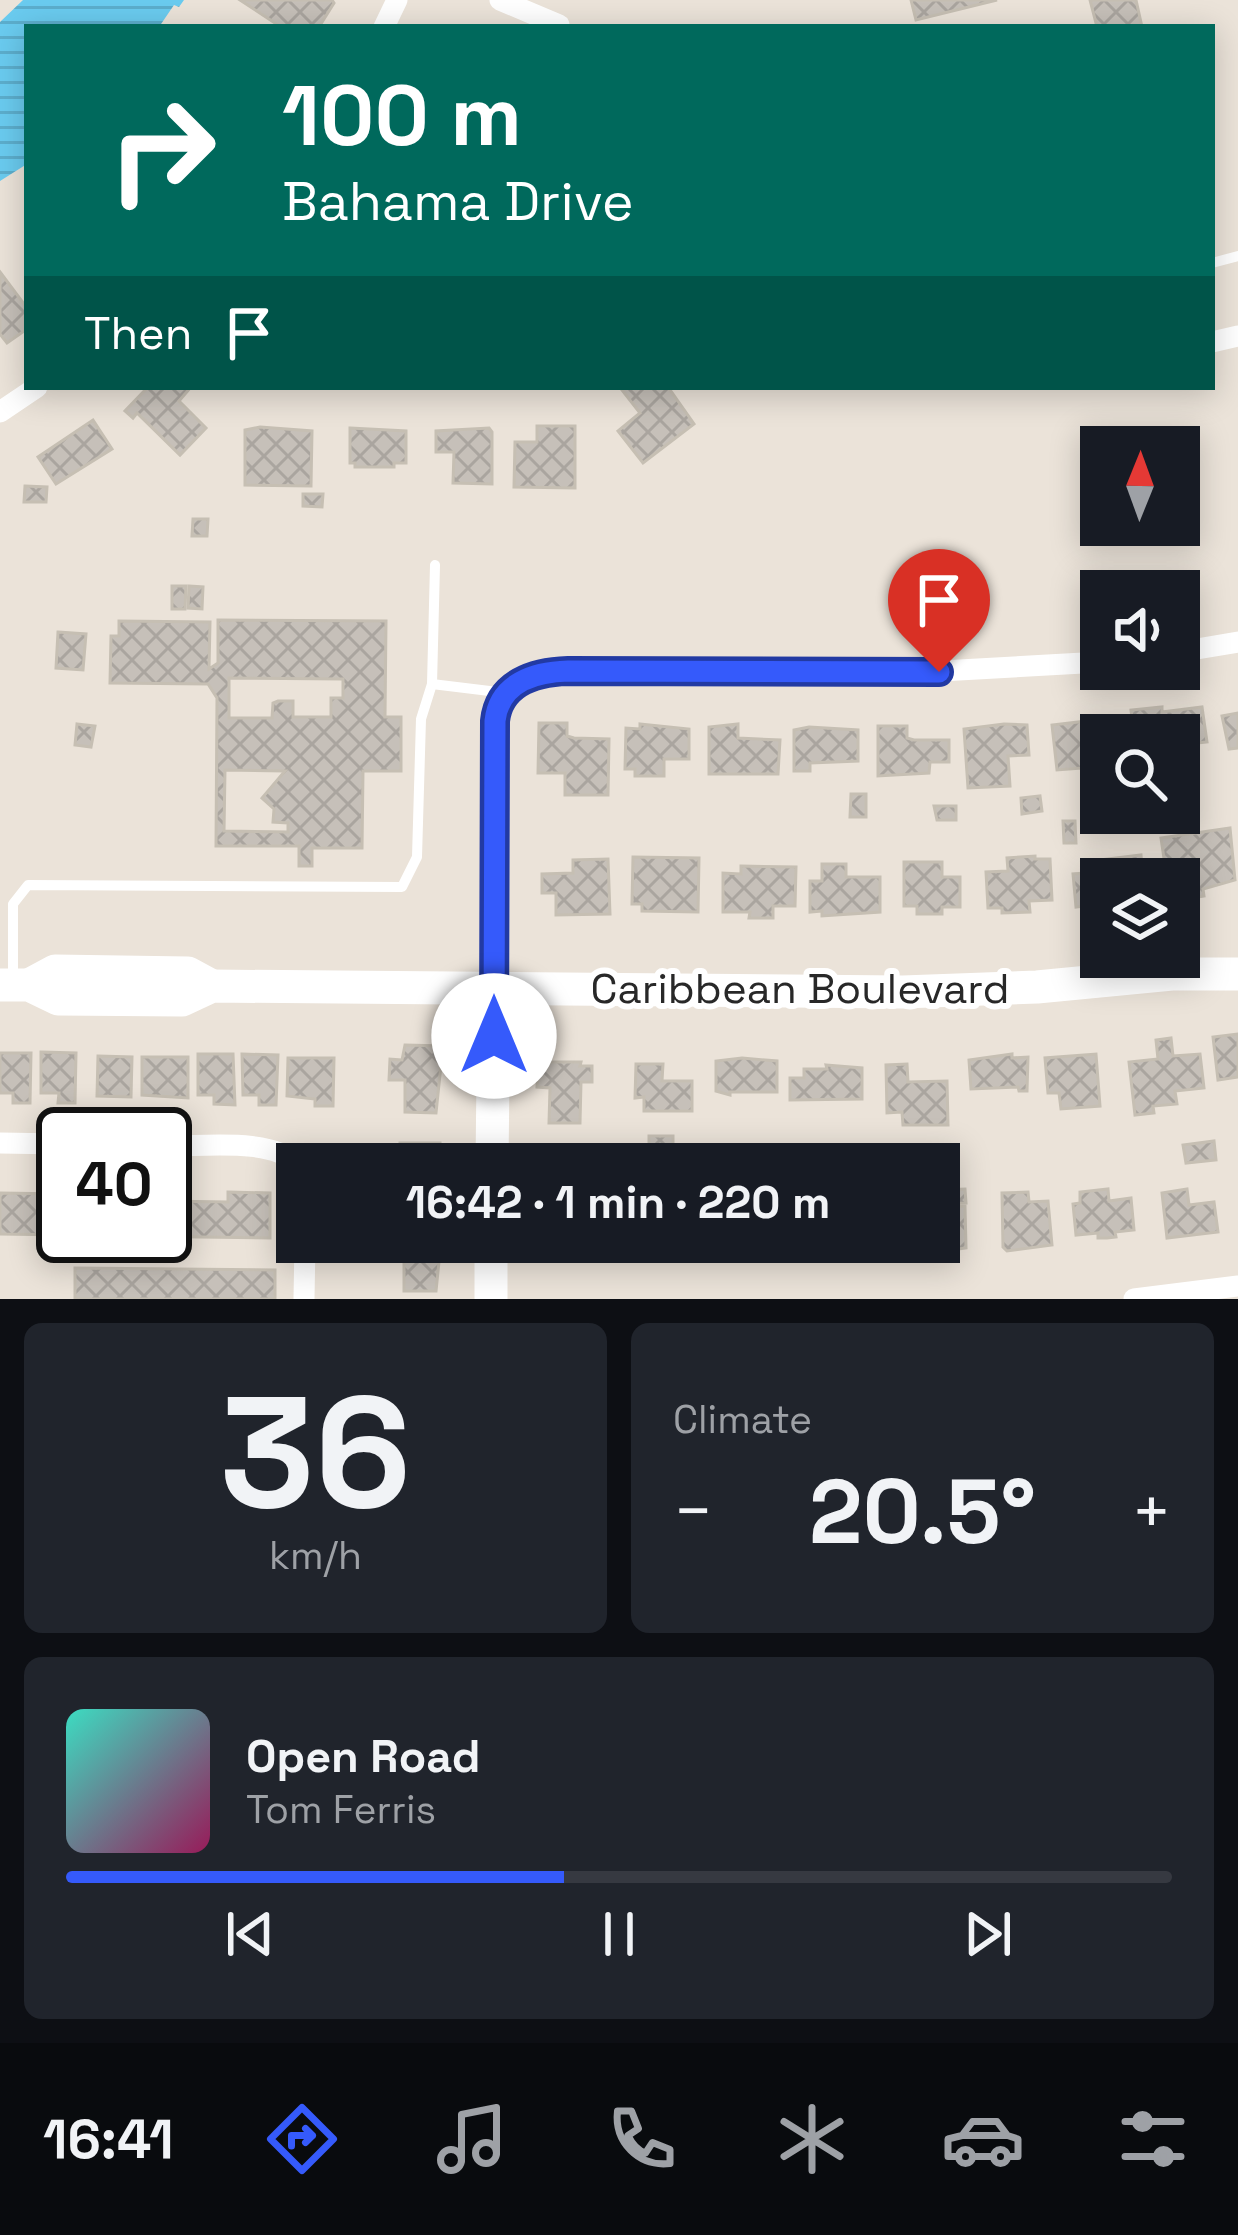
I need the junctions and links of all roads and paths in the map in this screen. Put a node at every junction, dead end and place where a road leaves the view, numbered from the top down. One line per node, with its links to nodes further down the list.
1 (500, 0): 2 (street)
2 (557, 24)
3 (33, 390): 4 (street)
4 (0, 412)
5 (435, 565): 9 (lane)
6 (1238, 642): 7 (street)
7 (1200, 648)
8 (1080, 663): 10 (street)
9 (432, 684): 10 (lane); 16 (lane)
10 (506, 693): 17 (street)
11 (1238, 954): 12 (street, Caribbean Boulevard)
12 (1200, 966)
13 (1200, 974): 14 (street, Caribbean Boulevard)
14 (1238, 974)
15 (1130, 978): 17 (street, Caribbean Boulevard)
16 (14, 985): 17 (street, Caribbean Boulevard)
17 (494, 989): 19 (street)
18 (0, 1143): 20 (street)
19 (492, 1143)
20 (36, 1144)
21 (192, 1147): 22 (street)
22 (276, 1152)
23 (305, 1263): 26 (street)
24 (491, 1263): 27 (street)
25 (1238, 1286): 28 (street)
26 (304, 1299)
27 (491, 1299)
28 (1134, 1299)

